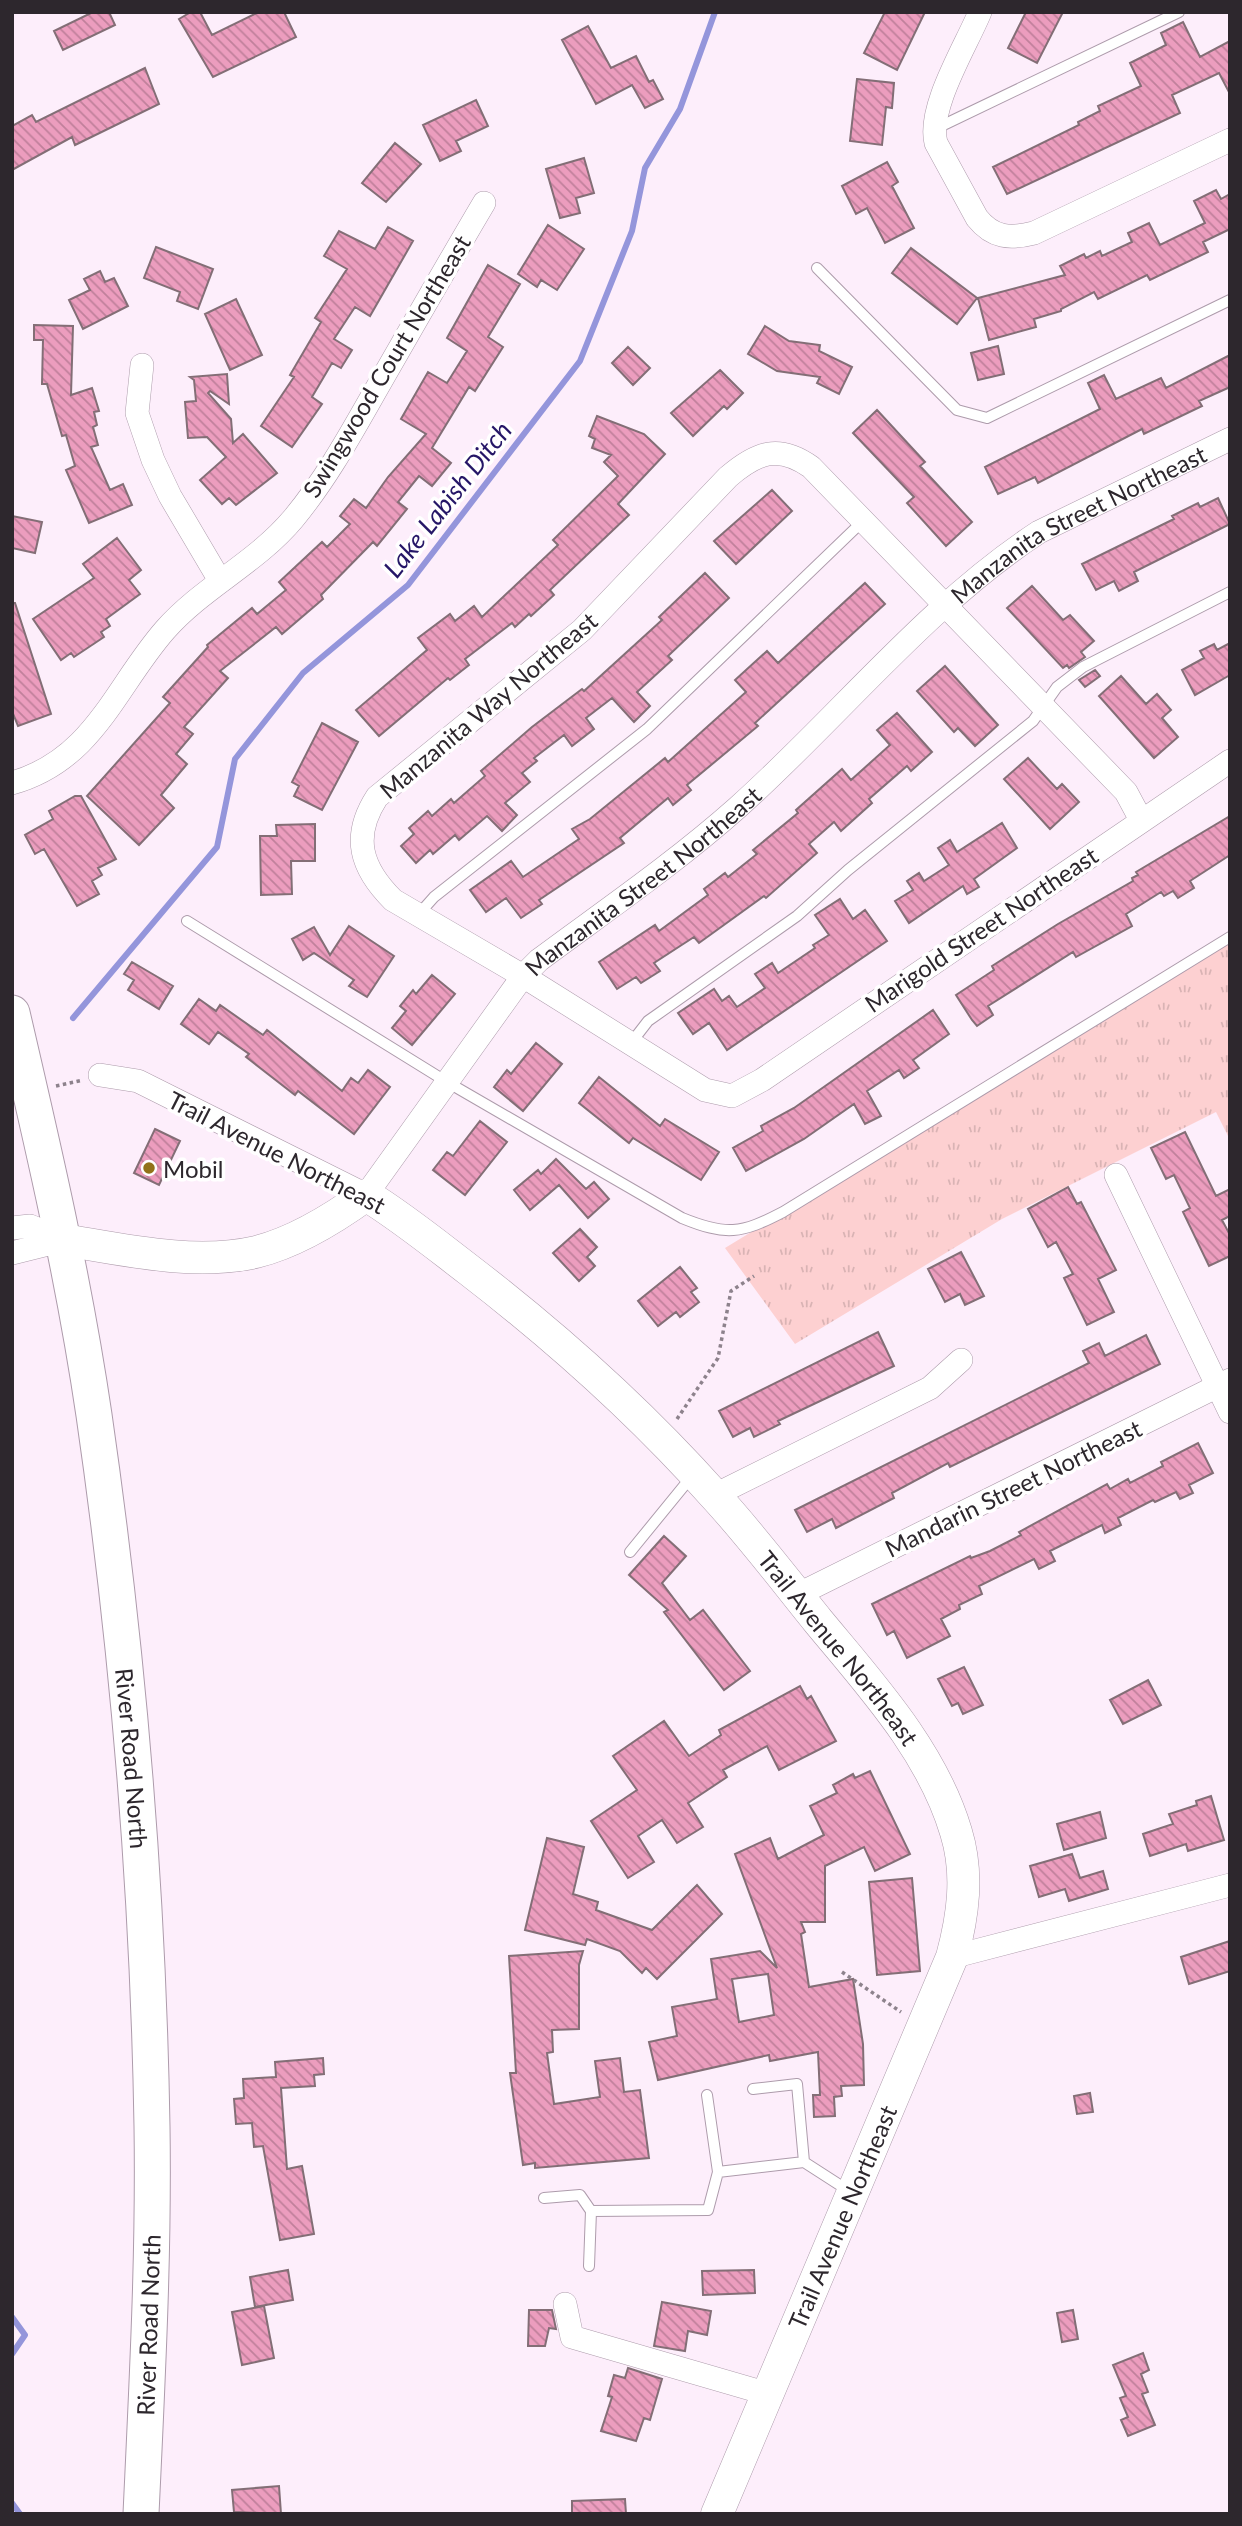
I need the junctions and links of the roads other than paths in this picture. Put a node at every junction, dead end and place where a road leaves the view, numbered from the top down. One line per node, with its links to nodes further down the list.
1 (980, 12): 3 (street)
2 (1179, 12): 3 (lane)
3 (933, 130): 4 (street)
4 (1230, 140)
5 (484, 202): 11 (street, Swingwood Court Northeast)
6 (817, 268): 7 (lane)
7 (1230, 300)
8 (142, 365): 11 (street)
9 (1230, 439): 13 (street, Manzanita Street Northeast)
10 (863, 521): 13 (street); 18 (lane); 18 (street, Manzanita Way Northeast)
11 (219, 579): 16 (street, Swingwood Court Northeast)
12 (1230, 592): 14 (lane)
13 (946, 607): 14 (street); 21 (street, Manzanita Street Northeast)
14 (1044, 706): 17 (street); 23 (lane)
15 (1230, 761): 17 (street, Marigold Street Northeast)
16 (12, 783)
17 (1141, 820): 23 (street, Marigold Street Northeast)
18 (418, 915): 21 (street)
19 (187, 921): 25 (lane)
20 (1230, 937): 25 (lane)
21 (523, 976): 23 (street); 25 (street, Manzanita Street Northeast)
22 (12, 1013): 29 (main road, River Road North)
23 (631, 1043)
24 (100, 1075): 27 (street, Trail Avenue Northeast)
25 (447, 1082): 27 (street, Manzanita Street Northeast)
26 (1116, 1175): 32 (street)
27 (366, 1195): 29 (street, Manzanita Street Northeast); 34 (street, Trail Avenue Northeast)
28 (12, 1228): 29 (street)
29 (64, 1240): 30 (street); 49 (main road, River Road North)
30 (12, 1253)
31 (961, 1360): 34 (street)
32 (1224, 1383): 33 (street); 36 (street, Mandarin Street Northeast)
33 (1230, 1412)
34 (704, 1485): 35 (lane); 36 (street, Trail Avenue Northeast)
35 (630, 1552)
36 (797, 1595): 38 (street, Trail Avenue Northeast)
37 (1230, 1885): 38 (street)
38 (952, 1957): 43 (street, Trail Avenue Northeast)
39 (753, 2089): 41 (lane)
40 (707, 2095): 42 (lane)
41 (804, 2162): 42 (lane); 43 (lane)
42 (718, 2172): 45 (lane)
43 (851, 2192): 48 (street, Trail Avenue Northeast)
44 (544, 2197): 45 (lane)
45 (591, 2211): 46 (lane)
46 (589, 2266)
47 (565, 2304): 48 (street)
48 (768, 2394): 50 (street, Trail Avenue Northeast)
49 (141, 2514)
50 (717, 2514)

